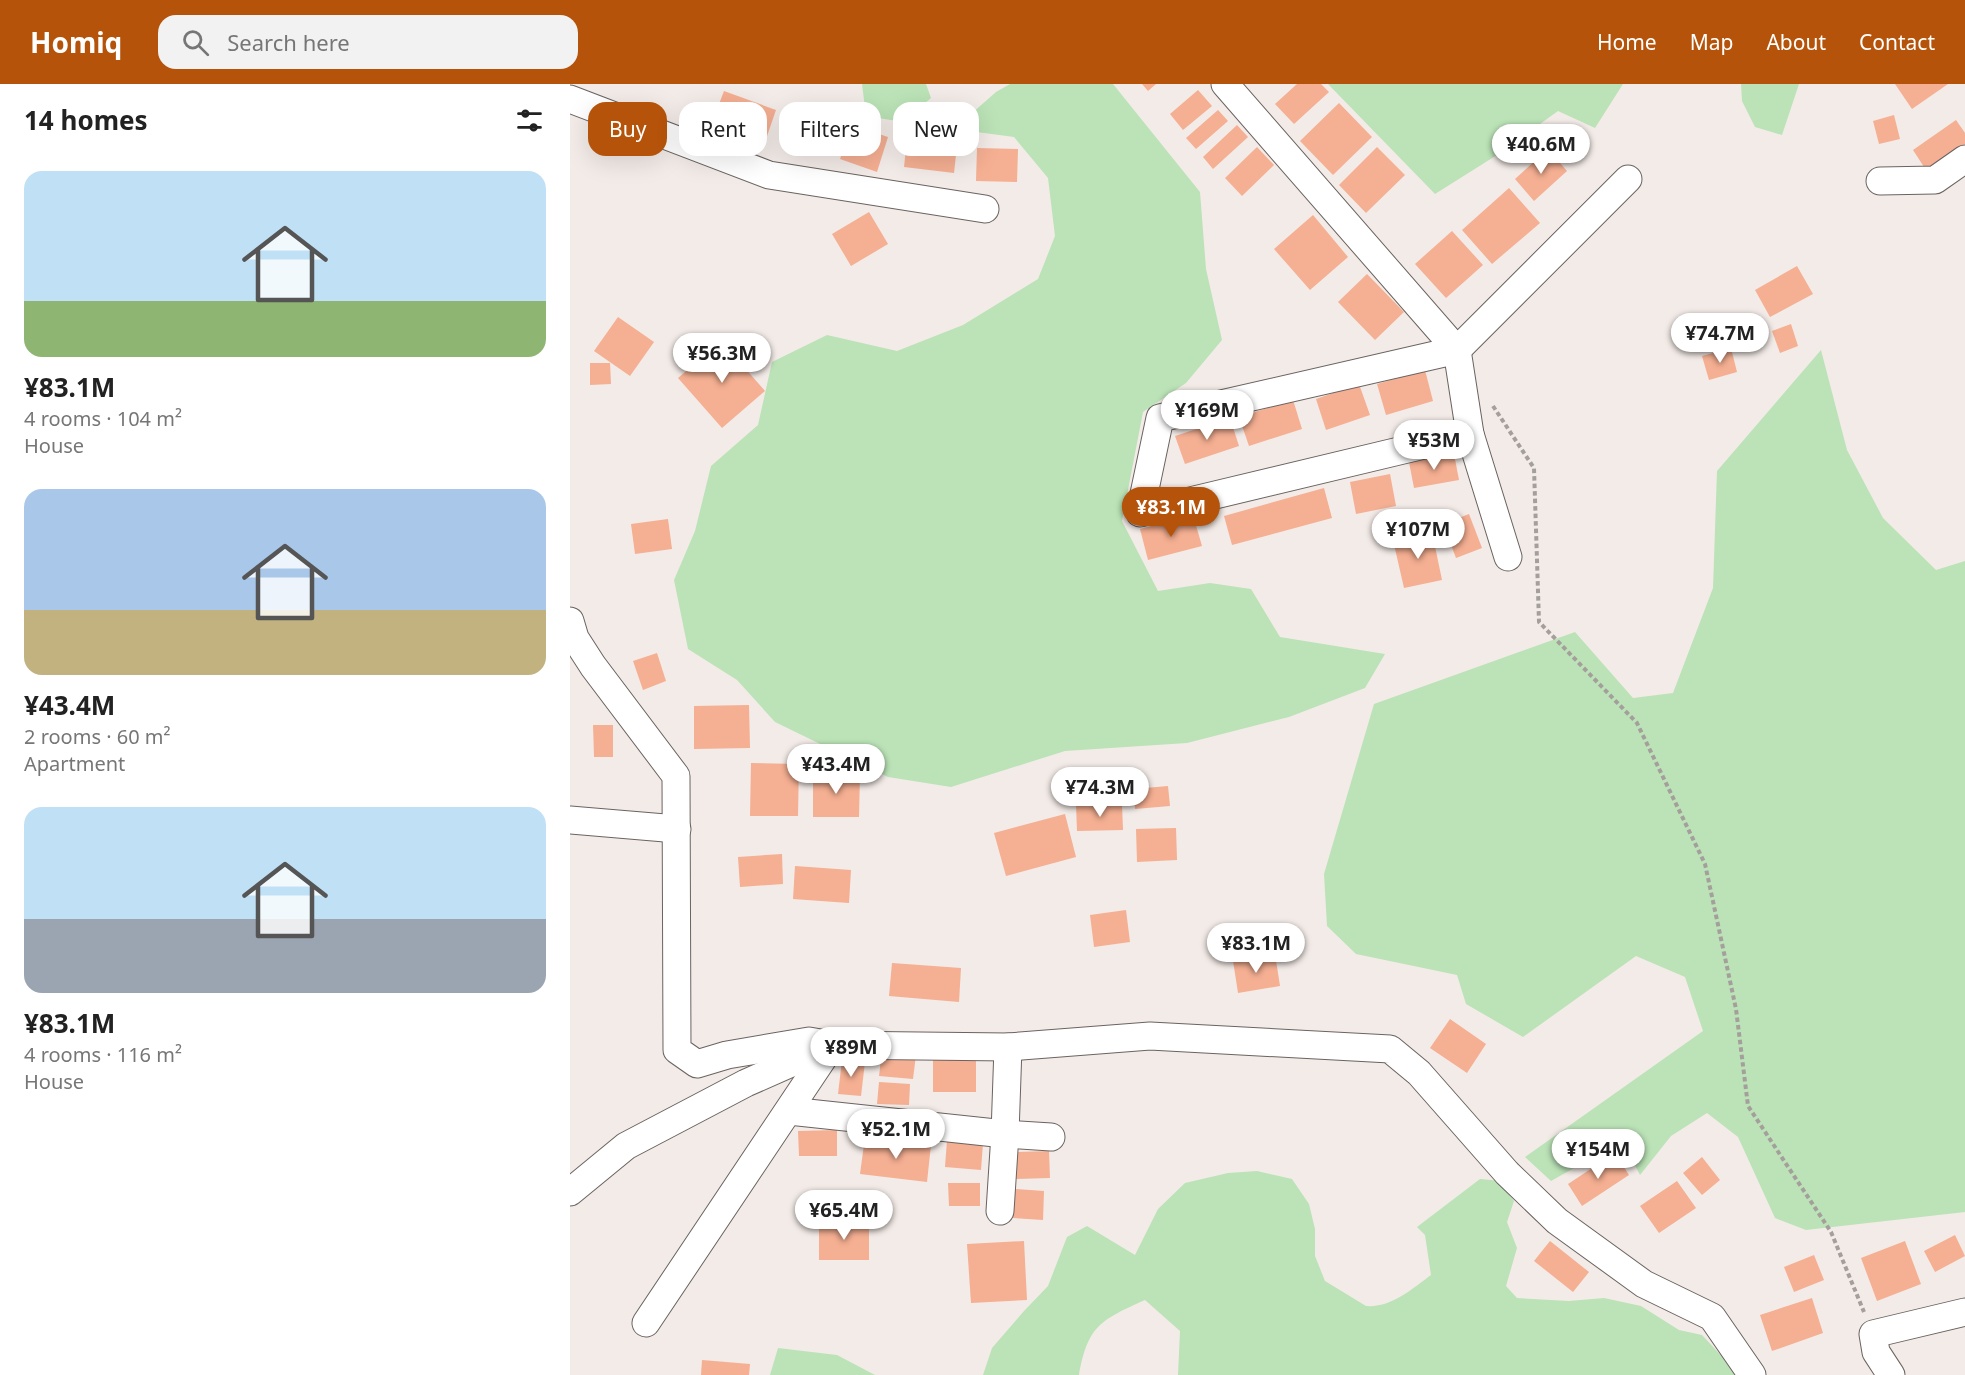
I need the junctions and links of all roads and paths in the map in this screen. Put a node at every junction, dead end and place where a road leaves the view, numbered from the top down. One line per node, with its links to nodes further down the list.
1 (1225, 84): 7 (street)
2 (570, 99): 6 (street)
3 (1965, 159): 5 (street)
4 (1628, 179): 7 (street)
5 (1880, 182)
6 (985, 208)
7 (1457, 350): 9 (street); 9 (street)
8 (1489, 399): 23 (path)
9 (1470, 434): 10 (street)
10 (1508, 556)
11 (570, 621): 13 (street)
12 (570, 820): 13 (street)
13 (677, 829): 14 (street)
14 (832, 1045): 15 (street); 16 (street); 19 (street)
15 (1008, 1047): 17 (street); 24 (street)
16 (789, 1111): 17 (street); 22 (street)
17 (1005, 1134): 18 (street); 20 (street)
18 (1051, 1137)
19 (570, 1192)
20 (1000, 1211)
21 (1965, 1312): 23 (street)
22 (646, 1323)
23 (1872, 1334): 25 (street)
24 (1752, 1375)
25 (1890, 1375)

